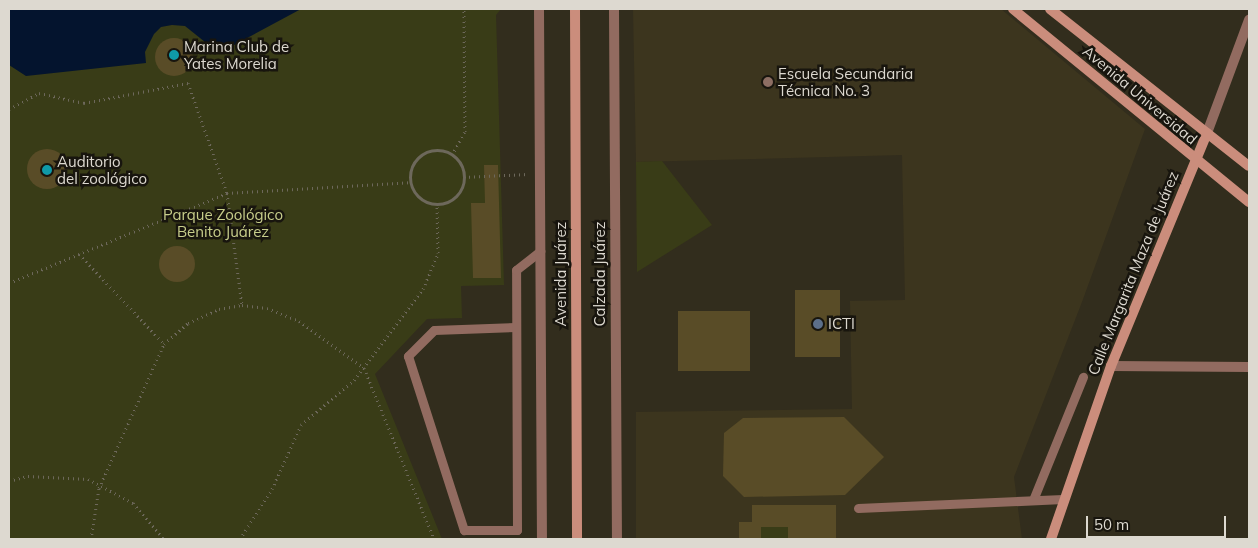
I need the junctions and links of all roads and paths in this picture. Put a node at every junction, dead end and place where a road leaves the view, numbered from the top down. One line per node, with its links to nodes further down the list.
1 (464, 9): 12 (path)
2 (539, 9): 15 (street)
3 (575, 9): 42 (street, Avenida Juárez)
4 (614, 9): 43 (street, Calzada Juárez)
5 (1013, 9): 13 (street, Avenida Universidad)
6 (1050, 9): 11 (street, Avenida Universidad)
7 (1249, 20): 8 (street, Calle Margarita Maza de Juárez)
8 (1238, 48): 9 (street); 11 (street, Calle Margarita Maza de Juárez)
9 (1249, 49)
10 (9, 109): 18 (path)
11 (1207, 133): 13 (street, Calle Margarita Maza de Juárez); 14 (street, Avenida Universidad)
12 (452, 155): 16 (path); 17 (path)
13 (1196, 160): 19 (street, Avenida Universidad); 27 (street, Calle Margarita Maza de Juárez)
14 (1249, 166)
15 (540, 174): 16 (path); 21 (street)
16 (464, 177): 20 (path)
17 (410, 182): 18 (path); 20 (path)
18 (227, 193): 22 (path); 24 (path)
19 (1249, 202)
20 (437, 204): 29 (path)
21 (540, 250): 25 (lane); 41 (street)
22 (79, 254): 23 (path); 26 (path)
23 (9, 283)
24 (242, 305): 26 (path); 29 (path)
25 (516, 327): 25 (lane)
26 (164, 344): 32 (path)
27 (1111, 366): 28 (street); 33 (street, Calle Margarita Maza de Juárez)
28 (1249, 367)
29 (364, 368): 39 (path); 40 (path)
30 (1083, 377): 34 (lane)
31 (9, 481): 32 (path)
32 (100, 486): 37 (path); 38 (path)
33 (1063, 499): 34 (lane); 36 (street, Calle Margarita Maza de Juárez)
34 (1033, 500): 35 (lane)
35 (858, 508)
36 (1050, 537)
37 (92, 539)
38 (164, 539)
39 (240, 539)
40 (434, 539)
41 (542, 539)
42 (577, 539)
43 (617, 539)

